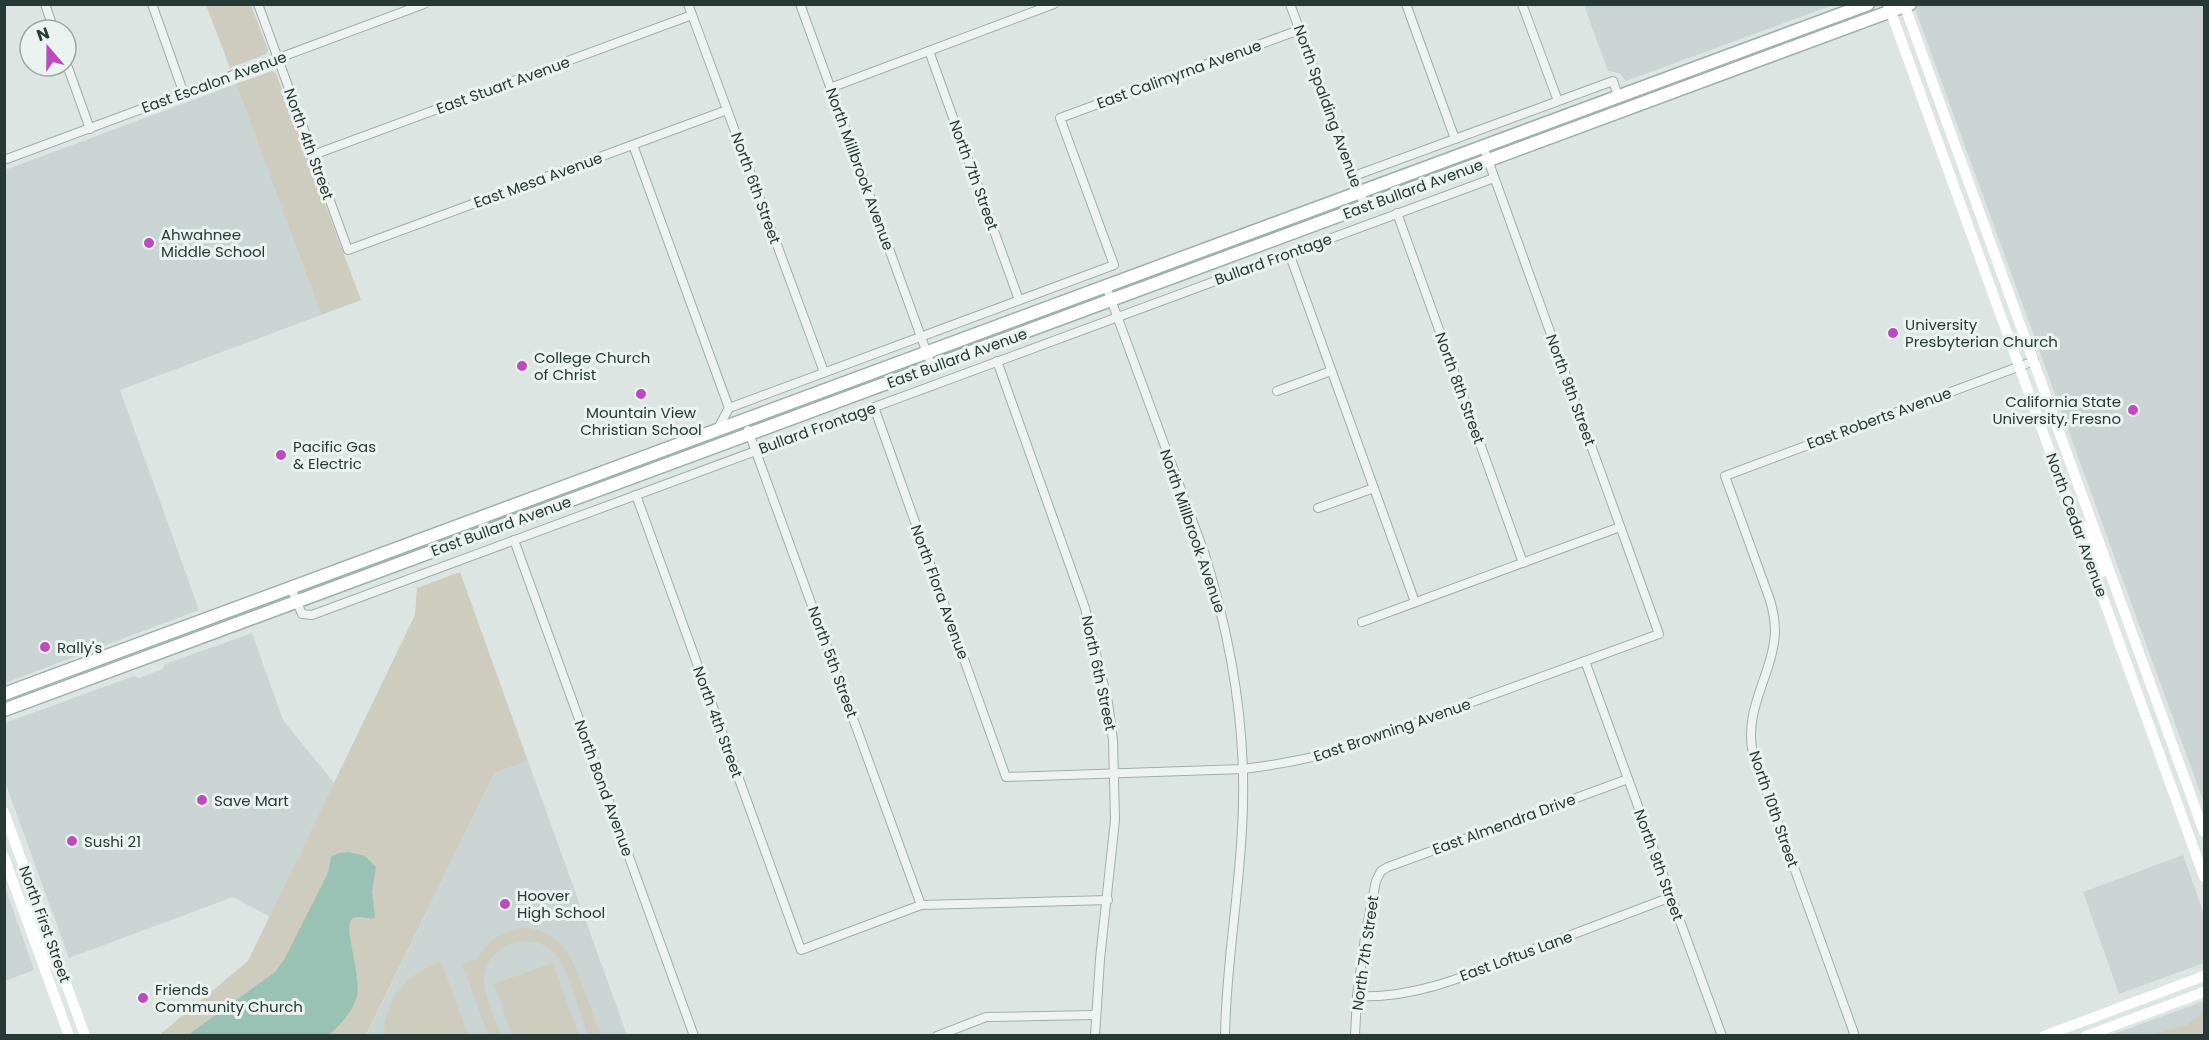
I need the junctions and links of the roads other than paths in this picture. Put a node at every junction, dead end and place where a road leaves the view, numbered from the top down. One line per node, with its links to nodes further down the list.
1 (152, 4): 19 (street)
2 (258, 4): 16 (street, North 4th Street)
3 (424, 4): 16 (street, East Escalon Avenue)
4 (688, 4): 13 (street, North 6th Street)
5 (800, 4): 18 (street, North Millbrook Avenue)
6 (1054, 4): 15 (street)
7 (1290, 4): 14 (street, North Spalding Avenue)
8 (1406, 4): 24 (street)
9 (1522, 4): 21 (street)
10 (1868, 4): 20 (main road, East Bullard Avenue)
11 (1906, 5): 12 (main road, East Bullard Avenue); 43 (main road, North Cedar Avenue)
12 (1889, 8): 29 (main road, East Bullard Avenue); 45 (main road, North Cedar Avenue)
13 (692, 15): 22 (street, North 6th Street); 27 (street, East Stuart Avenue)
14 (1299, 30): 30 (street, North Spalding Avenue); 38 (street, East Calimyrna Avenue)
15 (928, 51): 18 (street); 38 (street, North 7th Street)
16 (278, 59): 19 (street, East Escalon Avenue); 27 (street, North 4th Street)
17 (72, 78): 23 (street)
18 (830, 88): 41 (street, North Millbrook Avenue)
19 (184, 94): 23 (street, East Escalon Avenue)
20 (1618, 96): 21 (street); 26 (main road, East Bullard Avenue)
21 (1558, 101): 24 (street)
22 (727, 110): 25 (street, East Mesa Avenue); 48 (street, North 6th Street)
23 (90, 129): 28 (street, East Escalon Avenue)
24 (1455, 139): 30 (street)
25 (633, 145): 35 (street, East Mesa Avenue); 51 (street)
26 (1483, 146): 29 (street, North 9th Street); 32 (main road, East Bullard Avenue)
27 (313, 154): 35 (street, North 4th Street)
28 (4, 160)
29 (1488, 161): 31 (street, North 9th Street); 33 (main road, East Bullard Avenue)
30 (1354, 176): 32 (street, North Spalding Avenue)
31 (1494, 178): 34 (street, Bullard Frontage); 62 (street, North 9th Street)
32 (1359, 192): 33 (street, North Spalding Avenue); 37 (main road, East Bullard Avenue)
33 (1365, 207): 39 (main road, East Bullard Avenue)
34 (1397, 213): 36 (street, Bullard Frontage); 65 (street, North 8th Street)
35 (348, 250)
36 (1289, 254): 40 (street, Bullard Frontage); 47 (street)
37 (1106, 286): 39 (street, North Millbrook Avenue); 42 (main road, East Bullard Avenue)
38 (1019, 300): 41 (street)
39 (1112, 301): 40 (street, North Millbrook Avenue); 46 (main road, East Bullard Avenue)
40 (1117, 317): 44 (street, Bullard Frontage); 77 (street, North Millbrook Avenue)
41 (921, 336): 42 (street, North Millbrook Avenue); 48 (street)
42 (926, 352): 46 (street, North Millbrook Avenue); 52 (main road, East Bullard Avenue)
43 (2034, 361): 45 (street, East Roberts Avenue); 71 (main road, North Cedar Avenue)
44 (997, 362): 50 (street, Bullard Frontage); 78 (street, North 6th Street)
45 (2020, 366): 56 (street, East Roberts Avenue); 61 (main road, North Cedar Avenue)
46 (932, 367): 54 (main road, East Bullard Avenue)
47 (1331, 371): 49 (street); 57 (street)
48 (824, 372): 51 (street)
49 (1277, 391)
50 (874, 407): 55 (street, Bullard Frontage); 79 (street, North Flora Avenue)
51 (729, 408): 53 (street)
52 (744, 420): 53 (main road, East Bullard Avenue); 54 (street, North 5th Street)
53 (717, 430): 58 (main road, East Bullard Avenue)
54 (750, 435): 55 (street, North 5th Street); 63 (main road, East Bullard Avenue)
55 (756, 451): 59 (street, Bullard Frontage); 89 (street, North 5th Street)
56 (1725, 476): 103 (street, North 10th Street)
57 (1374, 488): 60 (street); 68 (street)
58 (553, 490): 63 (main road); 66 (main road, East Bullard Avenue)
59 (636, 495): 64 (street, Bullard Frontage); 89 (street, North 4th Street)
60 (1318, 508)
61 (2077, 524): 71 (main road); 85 (main road, North Cedar Avenue)
62 (1620, 527): 65 (street); 72 (street, North 9th Street)
63 (475, 536): 67 (main road, East Bullard Avenue)
64 (514, 540): 67 (street, Bullard Frontage); 97 (street, North Bond Avenue)
65 (1522, 563): 68 (street)
66 (291, 588): 67 (street); 69 (main road, East Bullard Avenue)
67 (296, 602): 73 (main road, East Bullard Avenue)
68 (1415, 603): 70 (street)
69 (235, 609): 73 (main road); 75 (main road, East Bullard Avenue)
70 (1362, 622)
71 (2132, 631): 82 (main road, North Cedar Avenue)
72 (1659, 634): 74 (street, East Browning Avenue)
73 (141, 660): 76 (main road, East Bullard Avenue)
74 (1585, 661): 77 (street, East Browning Avenue); 80 (street, North 9th Street)
75 (4, 694)
76 (4, 710)
77 (1243, 769): 78 (street, East Browning Avenue); 100 (street, North Millbrook Avenue)
78 (1115, 774): 79 (street, East Browning Avenue); 87 (street, North 6th Street)
79 (1006, 777)
80 (1628, 779): 84 (street, East Almendra Drive); 86 (street, North 9th Street)
81 (4, 812): 90 (main road, North First Street)
82 (2205, 832)
83 (4, 857): 88 (main road, North First Street)
84 (1381, 871): 93 (street, North 7th Street)
85 (2205, 877)
86 (1671, 897): 93 (street, East Loftus Lane); 102 (street, North 9th Street)
87 (1108, 900): 89 (street); 94 (street, North 6th Street)
88 (21, 904): 90 (main road); 95 (main road, North First Street)
89 (921, 905)
90 (63, 975): 96 (main road, North First Street)
91 (2205, 976): 104 (main road)
92 (2205, 992): 105 (main road)
93 (1357, 996): 101 (street, North 7th Street)
94 (1095, 1015): 98 (street); 99 (street, North 6th Street)
95 (69, 1035)
96 (85, 1035)
97 (694, 1035)
98 (938, 1035)
99 (1095, 1035)
100 (1225, 1035)
101 (1355, 1035)
102 (1722, 1035)
103 (1855, 1035)
104 (2044, 1035)
105 (2086, 1035)

